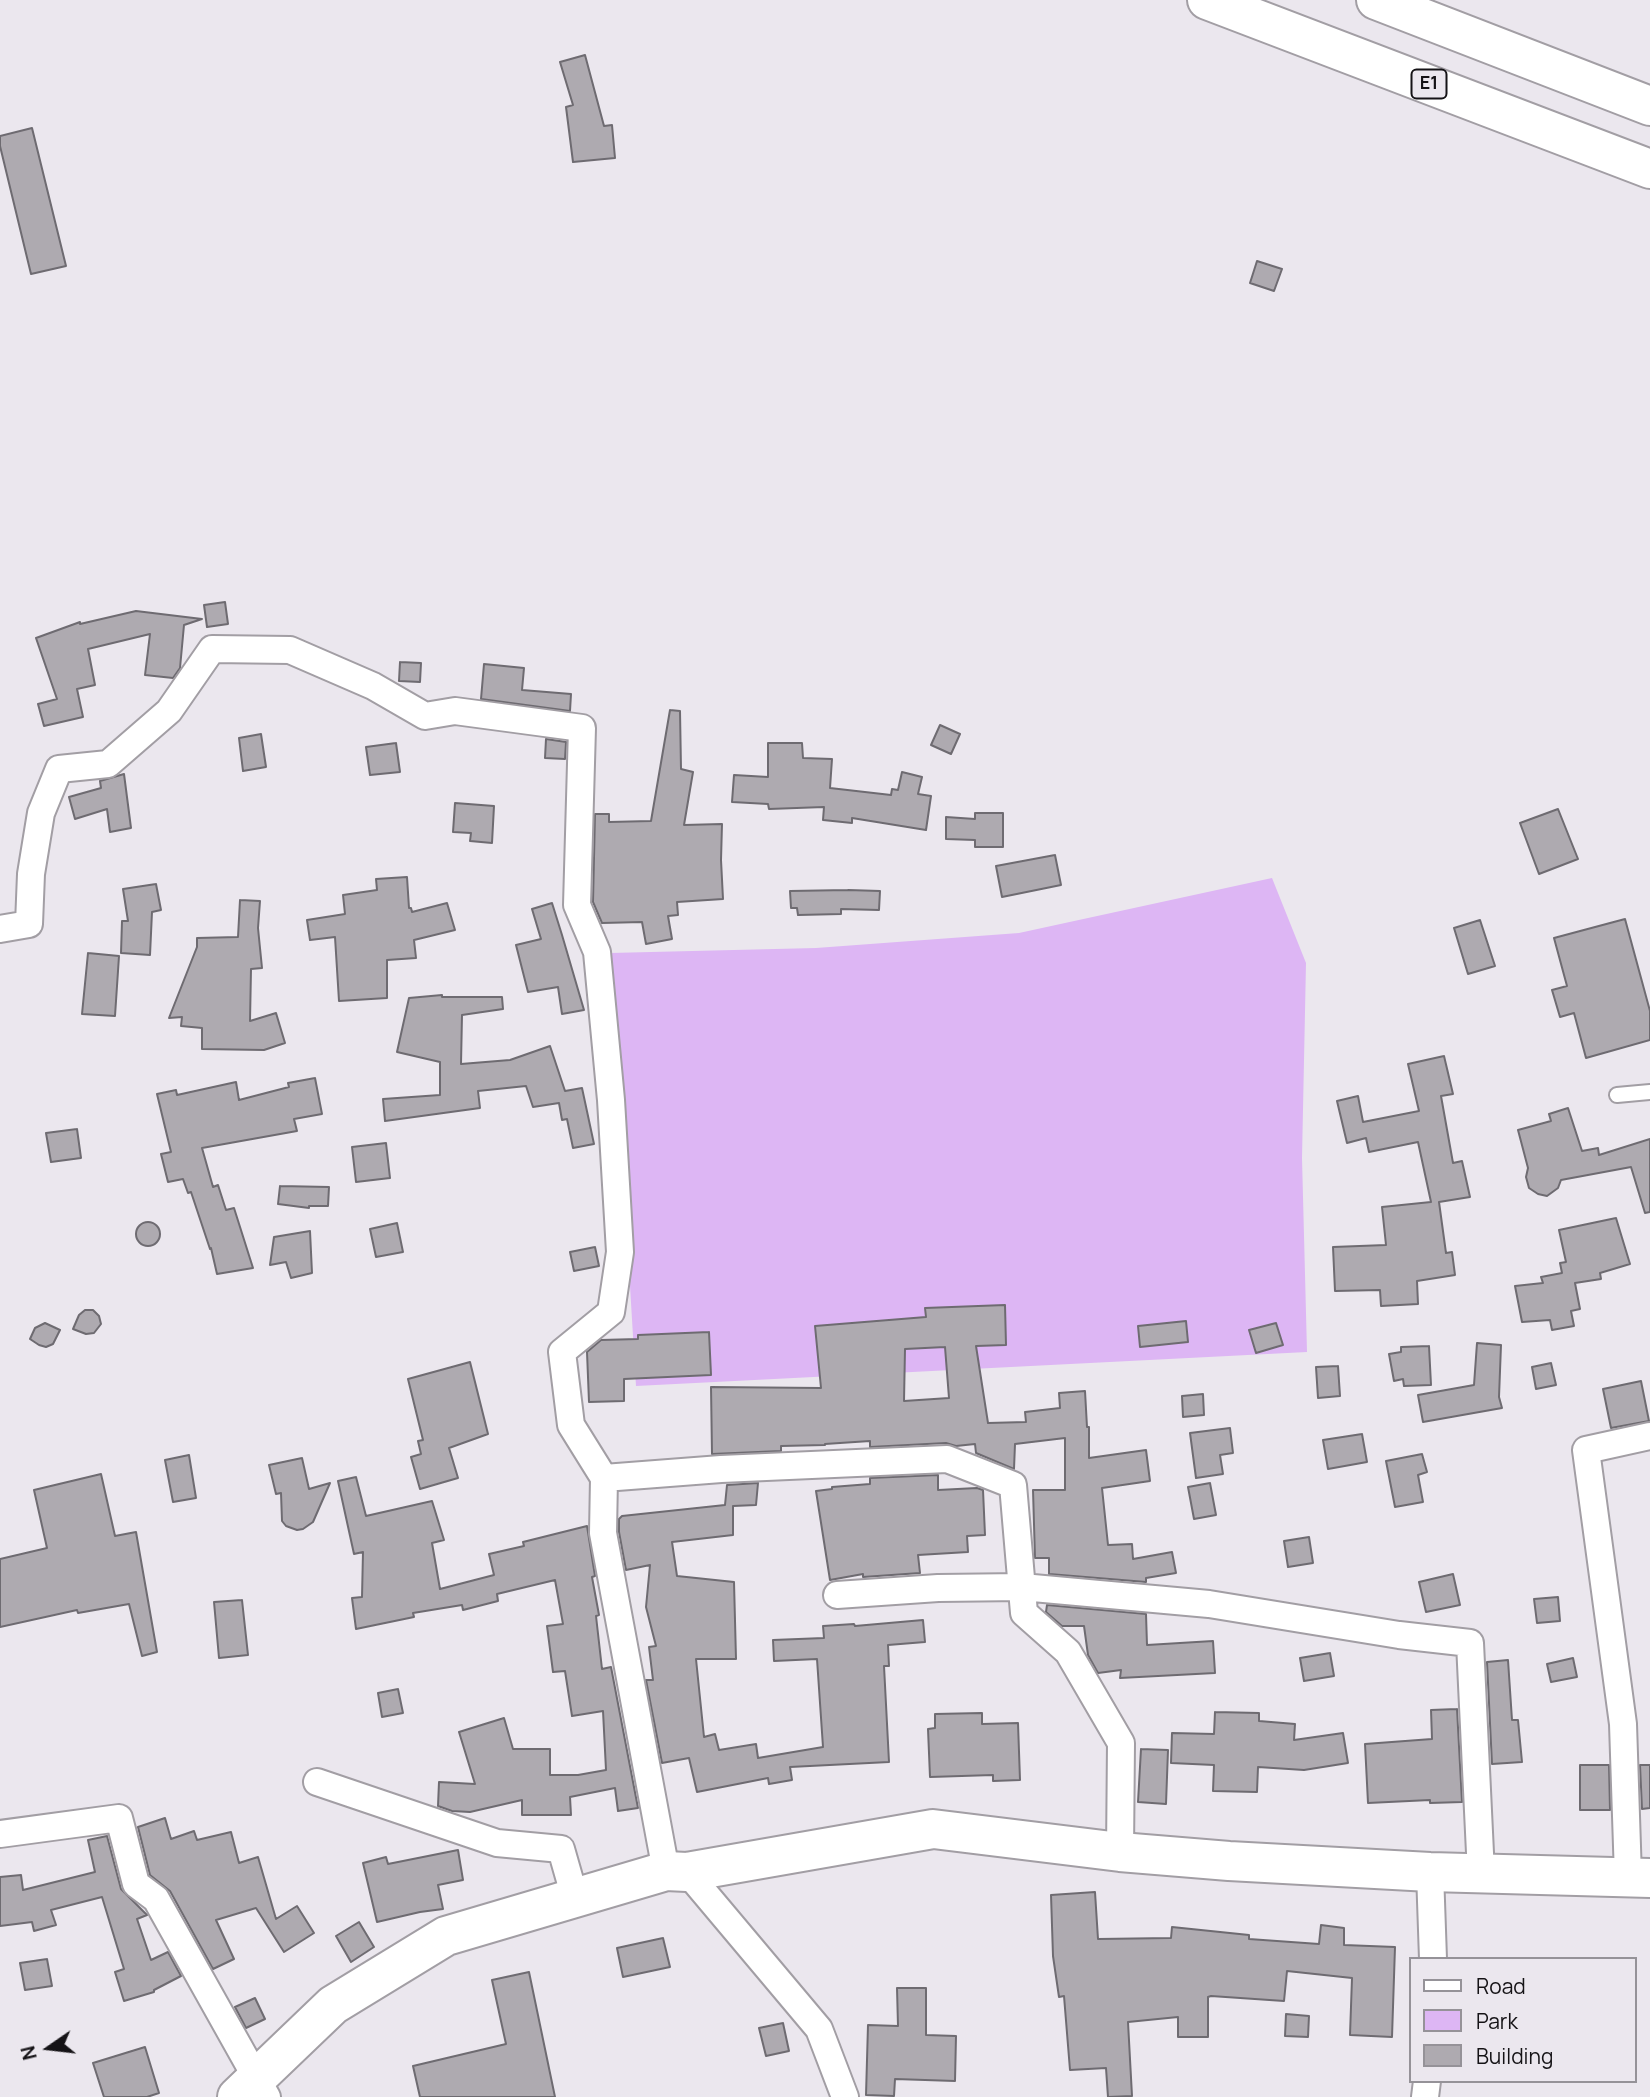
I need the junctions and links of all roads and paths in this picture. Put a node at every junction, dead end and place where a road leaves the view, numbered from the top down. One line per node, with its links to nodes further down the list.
1 (1207, 0): 4 (main road, E1)
2 (1376, 0): 3 (main road)
3 (1650, 106)
4 (1650, 169)
5 (0, 929): 9 (street)
6 (1650, 1093): 7 (lane)
7 (1616, 1095)
8 (1650, 1436): 18 (street)
9 (604, 1478): 10 (street); 15 (street)
10 (1022, 1587): 11 (street); 14 (street); 17 (street)
11 (837, 1595)
12 (317, 1782): 19 (street)
13 (0, 1834): 21 (street)
14 (1120, 1852): 15 (main road); 16 (main road)
15 (677, 1872): 19 (main road); 22 (street)
16 (1430, 1872): 17 (main road); 20 (street)
17 (1481, 1874): 18 (main road)
18 (1639, 1878)
19 (575, 1898): 21 (main road)
20 (1433, 1957)
21 (254, 2091)
22 (845, 2097)

